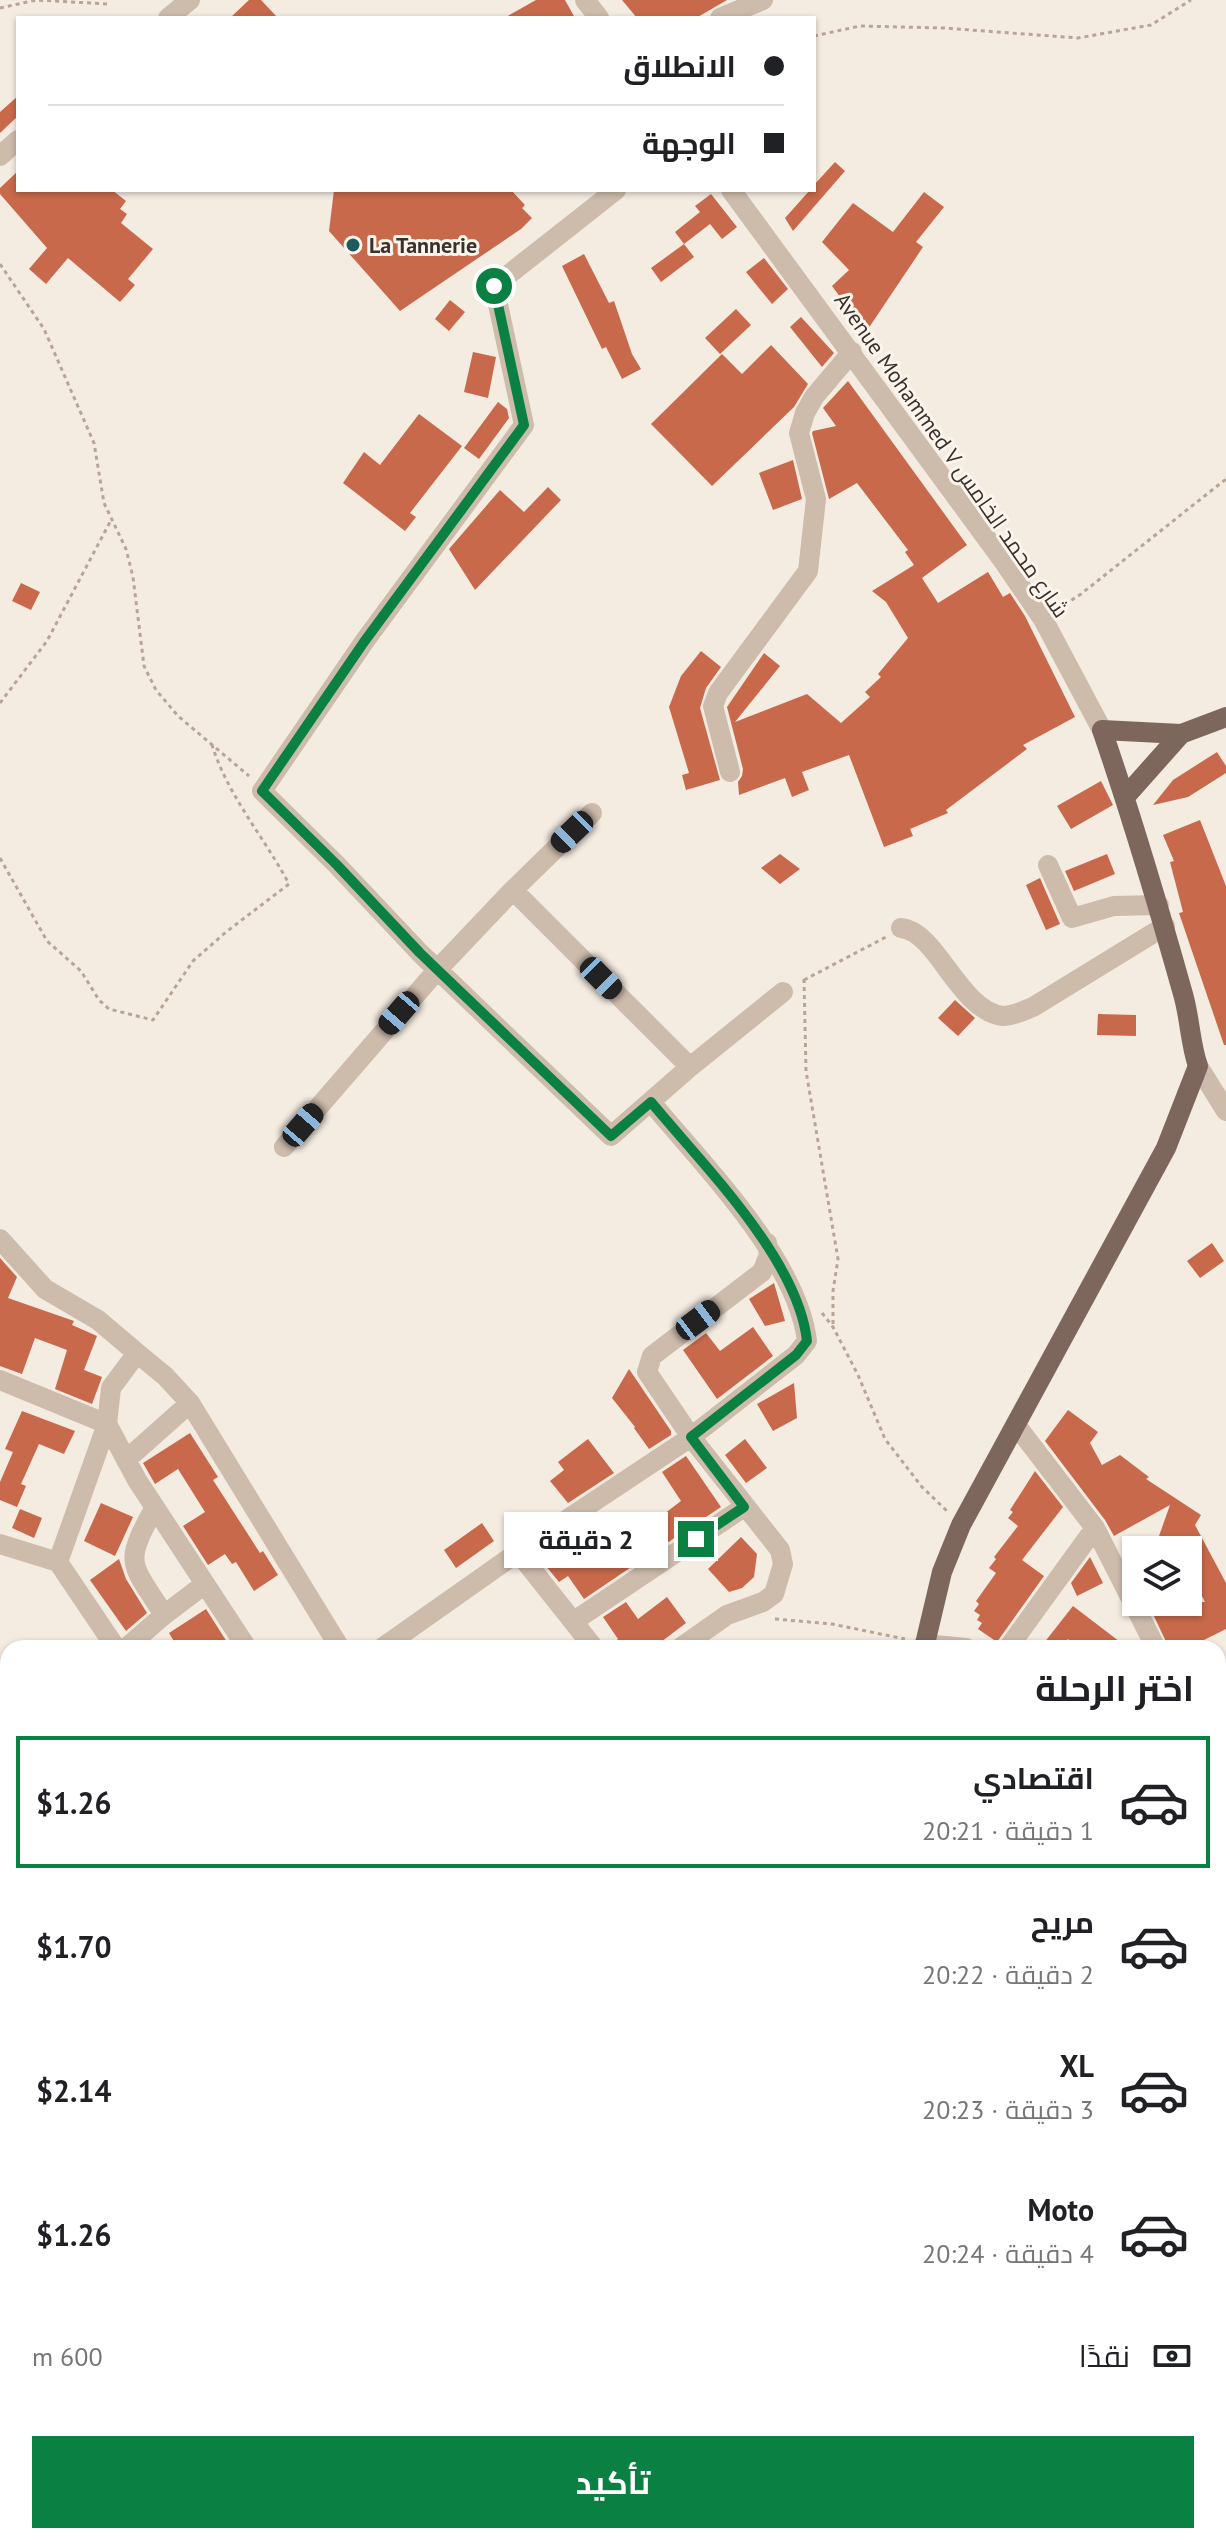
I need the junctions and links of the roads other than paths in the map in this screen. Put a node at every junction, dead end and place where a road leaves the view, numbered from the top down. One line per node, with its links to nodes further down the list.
1 (190, 0): 4 (street)
2 (585, 0): 5 (street)
3 (763, 0): 6 (street)
4 (170, 16)
5 (597, 16)
6 (725, 16)
7 (16, 142): 8 (street)
8 (0, 156)
9 (613, 192): 23 (street)
10 (732, 192): 11 (street, Avenue Mohammed V شارع محمد الخامس)
11 (852, 352): 13 (street, Avenue Mohammed V شارع محمد الخامس); 15 (street)
12 (1226, 717): 14 (main road)
13 (1102, 730): 14 (main road); 16 (main road)
14 (1181, 734): 16 (main road)
15 (730, 772)
16 (1125, 797): 20 (main road)
17 (592, 813): 19 (street)
18 (1048, 865): 20 (street)
19 (513, 890): 23 (street); 26 (street)
20 (1159, 905): 21 (main road)
21 (1165, 926): 22 (street); 25 (main road)
22 (901, 928)
23 (438, 969): 28 (street); 29 (street)
24 (783, 992): 26 (street)
25 (1198, 1066): 27 (street); 36 (main road)
26 (690, 1067): 28 (street)
27 (1223, 1099)
28 (651, 1102): 31 (street)
29 (284, 1147)
30 (0, 1239): 32 (street)
31 (767, 1243): 37 (street); 37 (street)
32 (137, 1353): 34 (street); 35 (street)
33 (0, 1380): 35 (street)
34 (190, 1403): 38 (street); 51 (street)
35 (107, 1424): 38 (street); 44 (street)
36 (1016, 1425): 41 (street); 55 (main road)
37 (691, 1437): 40 (street); 43 (street)
38 (126, 1460): 39 (street)
39 (155, 1507): 45 (street); 46 (street)
40 (744, 1507): 47 (street); 54 (street)
41 (1095, 1528): 56 (street); 57 (street)
42 (0, 1544): 44 (street)
43 (518, 1552): 47 (street); 52 (street)
44 (58, 1562): 48 (street)
45 (205, 1584): 46 (street); 50 (street)
46 (164, 1615): 49 (street)
47 (574, 1621): 53 (street)
48 (111, 1640)
49 (135, 1640)
50 (242, 1640)
51 (335, 1640)
52 (393, 1640)
53 (588, 1640)
54 (691, 1640)
55 (925, 1640)
56 (1014, 1640)
57 (1152, 1640)

